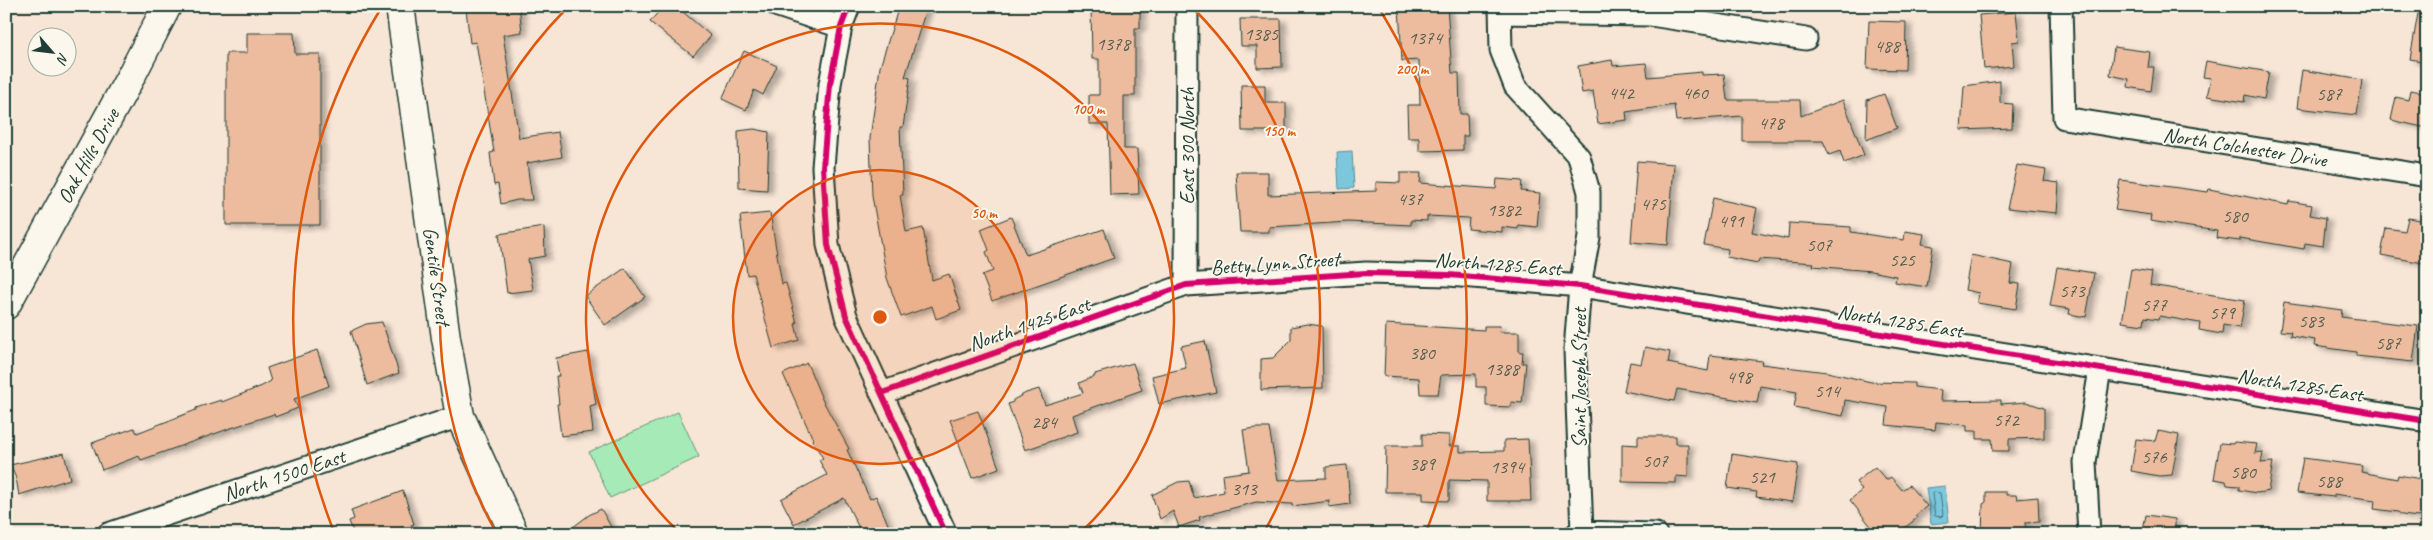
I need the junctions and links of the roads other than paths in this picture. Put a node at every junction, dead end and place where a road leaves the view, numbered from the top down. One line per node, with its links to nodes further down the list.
1 (167, 6): 14 (street, Oak Hills Drive)
2 (400, 6): 17 (street, Gentile Street)
3 (778, 6): 8 (street)
4 (849, 6): 8 (street)
5 (1187, 6): 12 (street, East 300 North)
6 (2061, 6): 10 (street, North Colchester Drive)
7 (1500, 10): 9 (street); 13 (street, Saint Joseph Street)
8 (841, 27): 16 (street)
9 (1806, 39)
10 (2427, 176)
11 (1366, 273): 12 (street, Betty Lynn Street); 13 (street, North 1285 East)
12 (1186, 286): 16 (street, North 1425 East)
13 (1580, 286): 15 (street, North 1285 East); 19 (street, Saint Joseph Street)
14 (6, 305)
15 (2100, 369): 18 (street, North 1285 East); 24 (street)
16 (882, 393): 22 (street)
17 (460, 416): 20 (street, North 1500 East); 21 (street, Gentile Street)
18 (2427, 421)
19 (1580, 533): 23 (street)
20 (108, 534)
21 (514, 534)
22 (946, 534)
23 (1656, 534)
24 (2089, 534)

